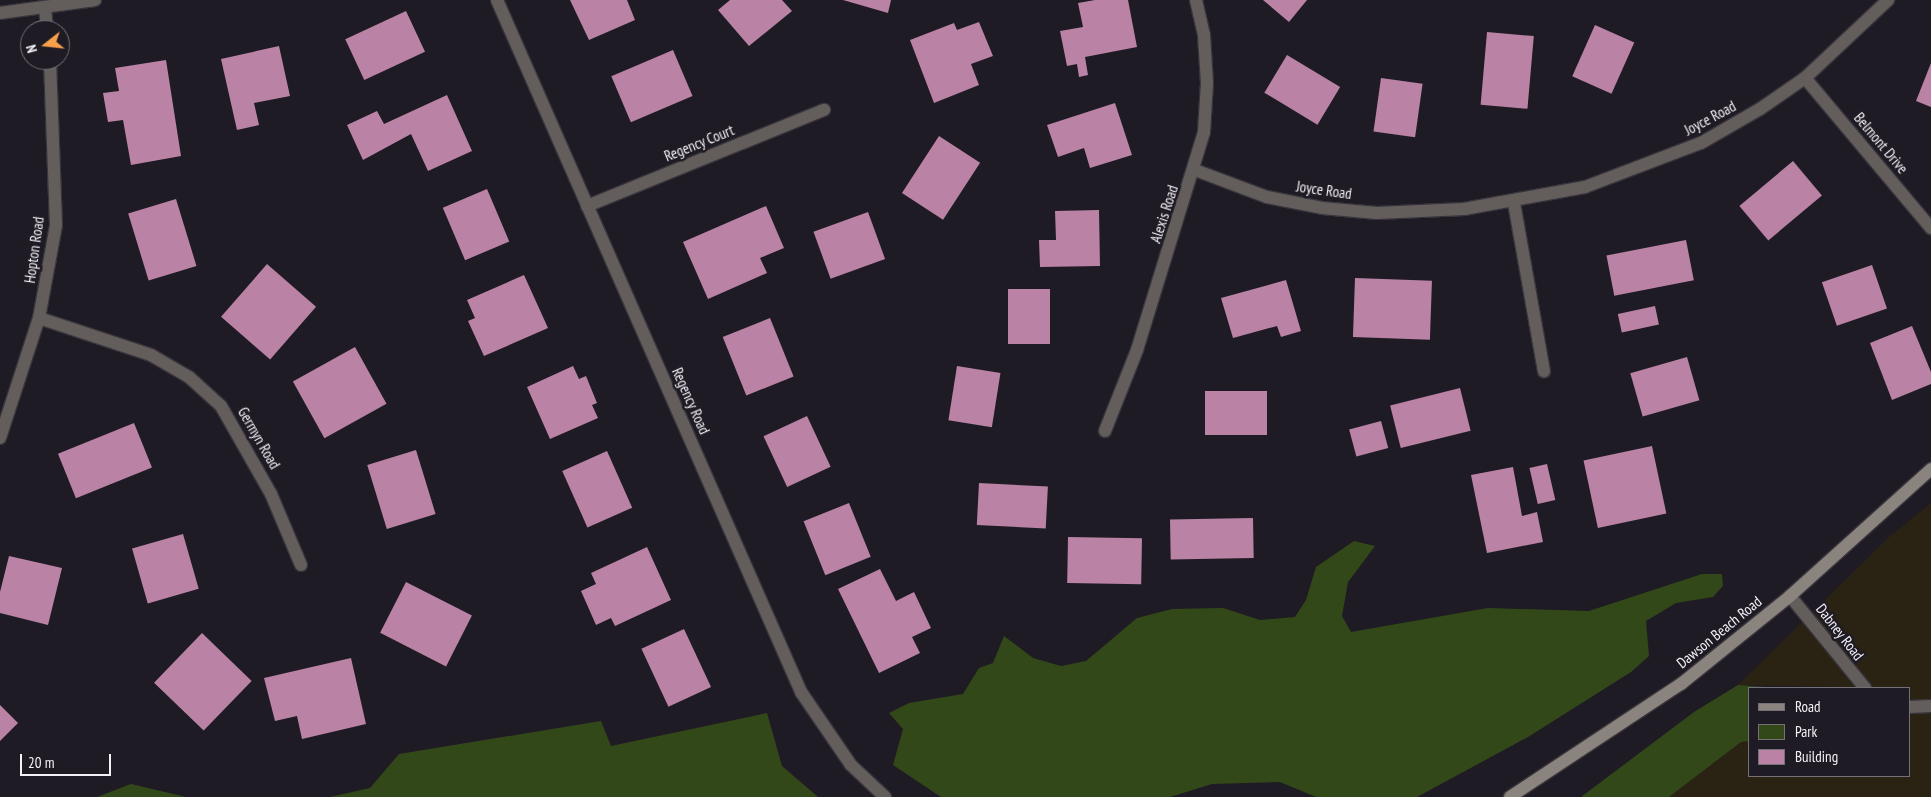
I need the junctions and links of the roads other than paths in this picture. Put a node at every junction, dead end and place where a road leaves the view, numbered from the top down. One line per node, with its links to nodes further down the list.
1 (95, 0): 5 (street)
2 (496, 0): 13 (street, Regency Road)
3 (1196, 0): 11 (street, Alexis Road)
4 (1888, 0): 9 (street, Joyce Road)
5 (45, 7): 6 (street); 7 (street)
6 (0, 13)
7 (46, 20)
8 (50, 70): 15 (street, Hopton Road)
9 (1806, 78): 12 (street, Joyce Road); 14 (street, Belmont Drive)
10 (824, 110): 13 (street, Regency Court)
11 (1195, 170): 12 (street, Joyce Road); 17 (street, Alexis Road)
12 (1514, 203): 16 (street)
13 (587, 206): 25 (street, Regency Road)
14 (1931, 228)
15 (39, 318): 18 (street, Hopton Road); 20 (street, Germyn Road)
16 (1544, 371)
17 (1105, 431)
18 (0, 438)
19 (1931, 469): 21 (street, Dawson Beach Road)
20 (300, 565)
21 (1790, 596): 22 (street, Dabney Road); 26 (street, Dawson Beach Road)
22 (1863, 687)
23 (1931, 706): 24 (street)
24 (1911, 707)
25 (885, 797)
26 (1510, 797)

